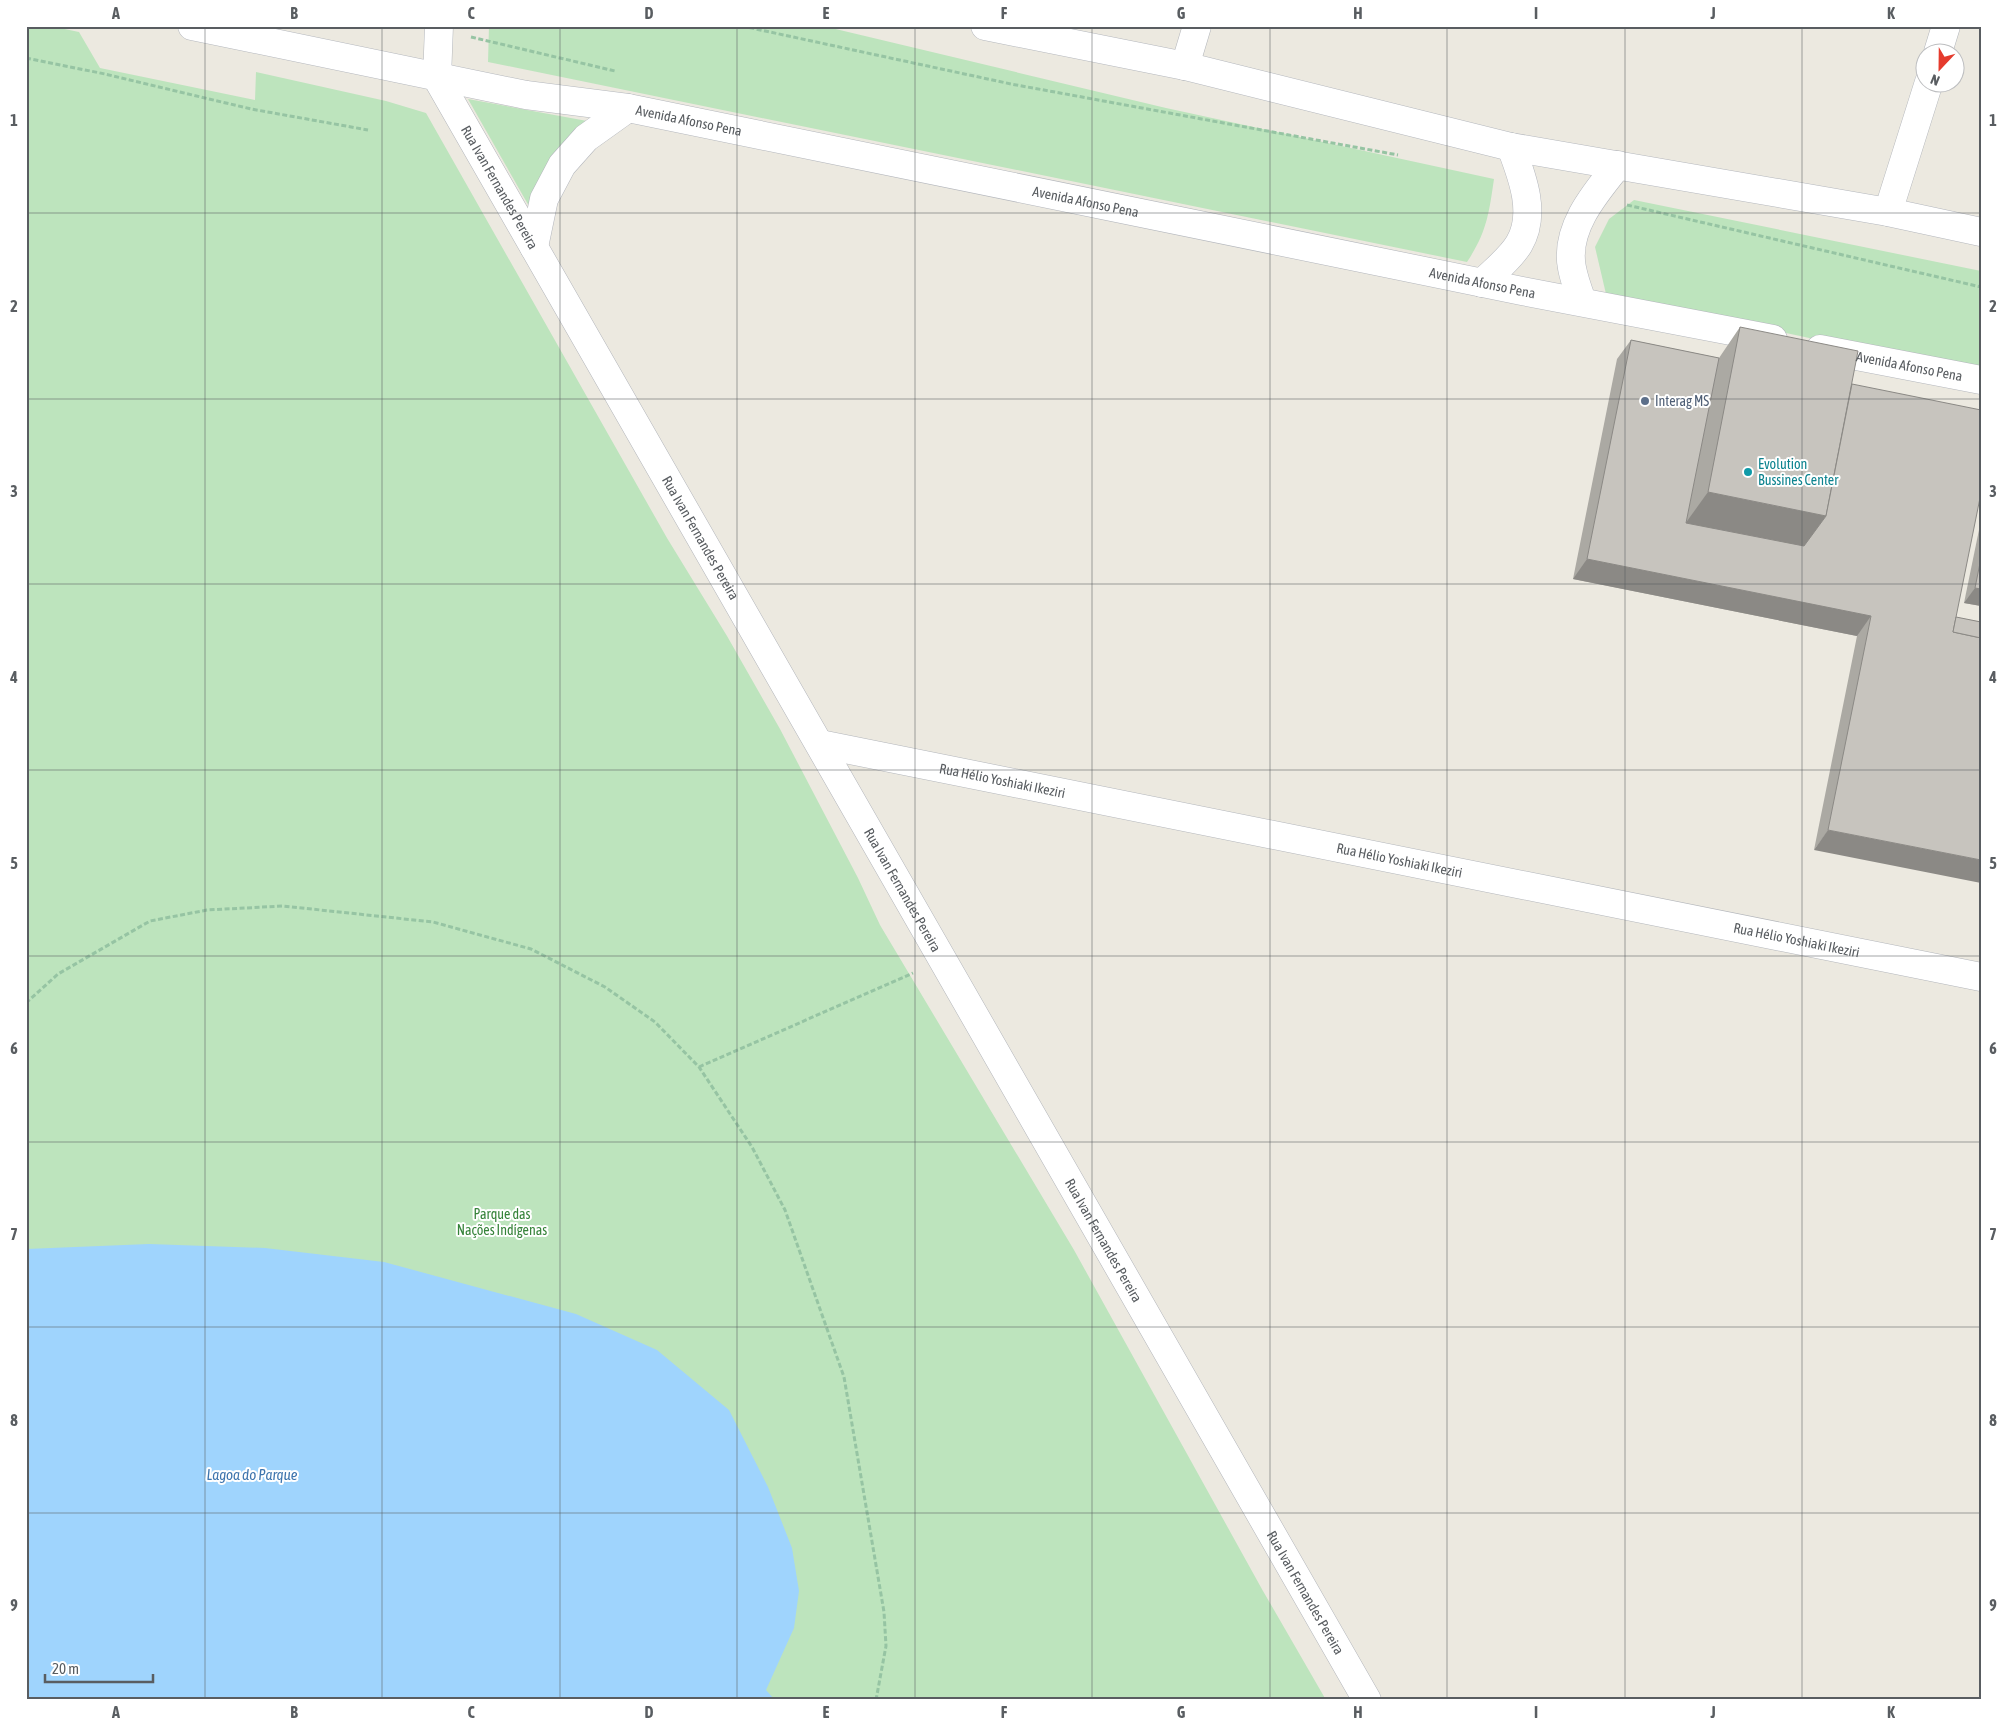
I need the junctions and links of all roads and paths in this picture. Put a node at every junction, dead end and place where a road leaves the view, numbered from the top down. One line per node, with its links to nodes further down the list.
1 (439, 26): 11 (main road)
2 (742, 26): 16 (path)
3 (985, 26): 10 (main road)
4 (1197, 26): 10 (main road)
5 (1946, 26): 8 (main road)
6 (203, 27): 7 (main road, Avenida Afonso Pena)
7 (288, 36): 11 (main road, Avenida Afonso Pena)
8 (1941, 42)
9 (26, 58): 14 (path)
10 (1185, 66): 15 (main road)
11 (437, 78): 13 (main road, Avenida Afonso Pena); 21 (main road, Rua Ivan Fernandes Pereira)
12 (1925, 92): 19 (main road)
13 (628, 108): 21 (main road); 22 (main road, Avenida Afonso Pena)
14 (368, 130)
15 (1511, 146): 17 (main road); 22 (main road)
16 (1407, 157)
17 (1618, 165): 18 (main road); 19 (main road)
18 (1592, 197): 23 (path); 24 (main road)
19 (1888, 212): 20 (main road)
20 (1981, 232)
21 (534, 247): 26 (main road, Rua Ivan Fernandes Pereira)
22 (1482, 283): 24 (main road, Avenida Afonso Pena)
23 (1981, 287)
24 (1582, 302): 25 (main road, Avenida Afonso Pena)
25 (1981, 380)
26 (820, 744): 27 (main road, Rua Ivan Fernandes Pereira); 28 (main road, Rua Hélio Yoshiaki Ikeziri)
27 (944, 960): 30 (path); 32 (main road, Rua Ivan Fernandes Pereira)
28 (1981, 977)
29 (26, 1003): 30 (path)
30 (699, 1067): 31 (path)
31 (876, 1700)
32 (1367, 1700)

